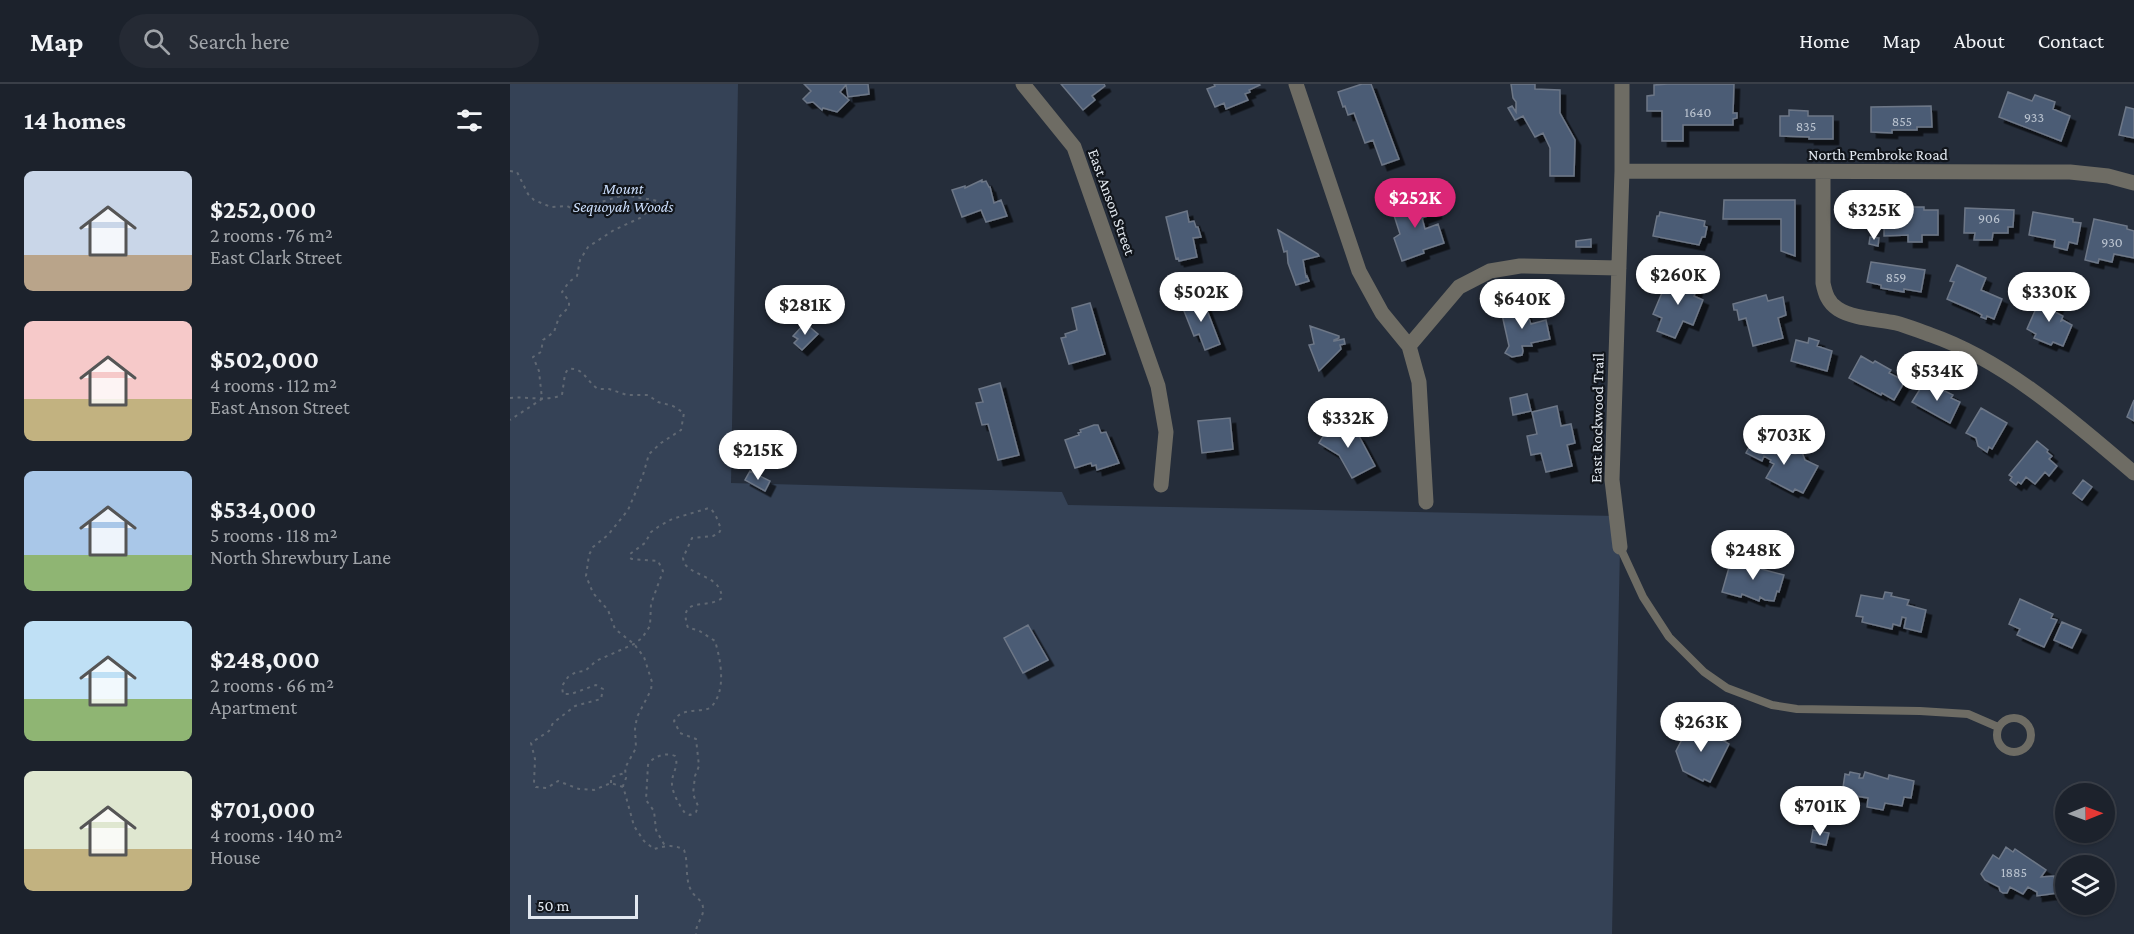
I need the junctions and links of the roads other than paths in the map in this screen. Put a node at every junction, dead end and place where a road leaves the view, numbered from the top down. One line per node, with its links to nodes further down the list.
1 (1023, 84): 10 (street, East Anson Street)
2 (1296, 84): 8 (street)
3 (1622, 84): 4 (street, East Rockwood Trail)
4 (1622, 171): 5 (street, North Pembroke Road); 7 (street, East Rockwood Trail)
5 (1822, 172): 6 (street, North Pembroke Road); 9 (street)
6 (2134, 183)
7 (1619, 268): 8 (street); 12 (street, East Rockwood Trail)
8 (1408, 346): 11 (street)
9 (2134, 473)
10 (1161, 485)
11 (1426, 502)
12 (1620, 547): 13 (lane, East Rockwood Trail)
13 (1998, 727): 13 (lane)

